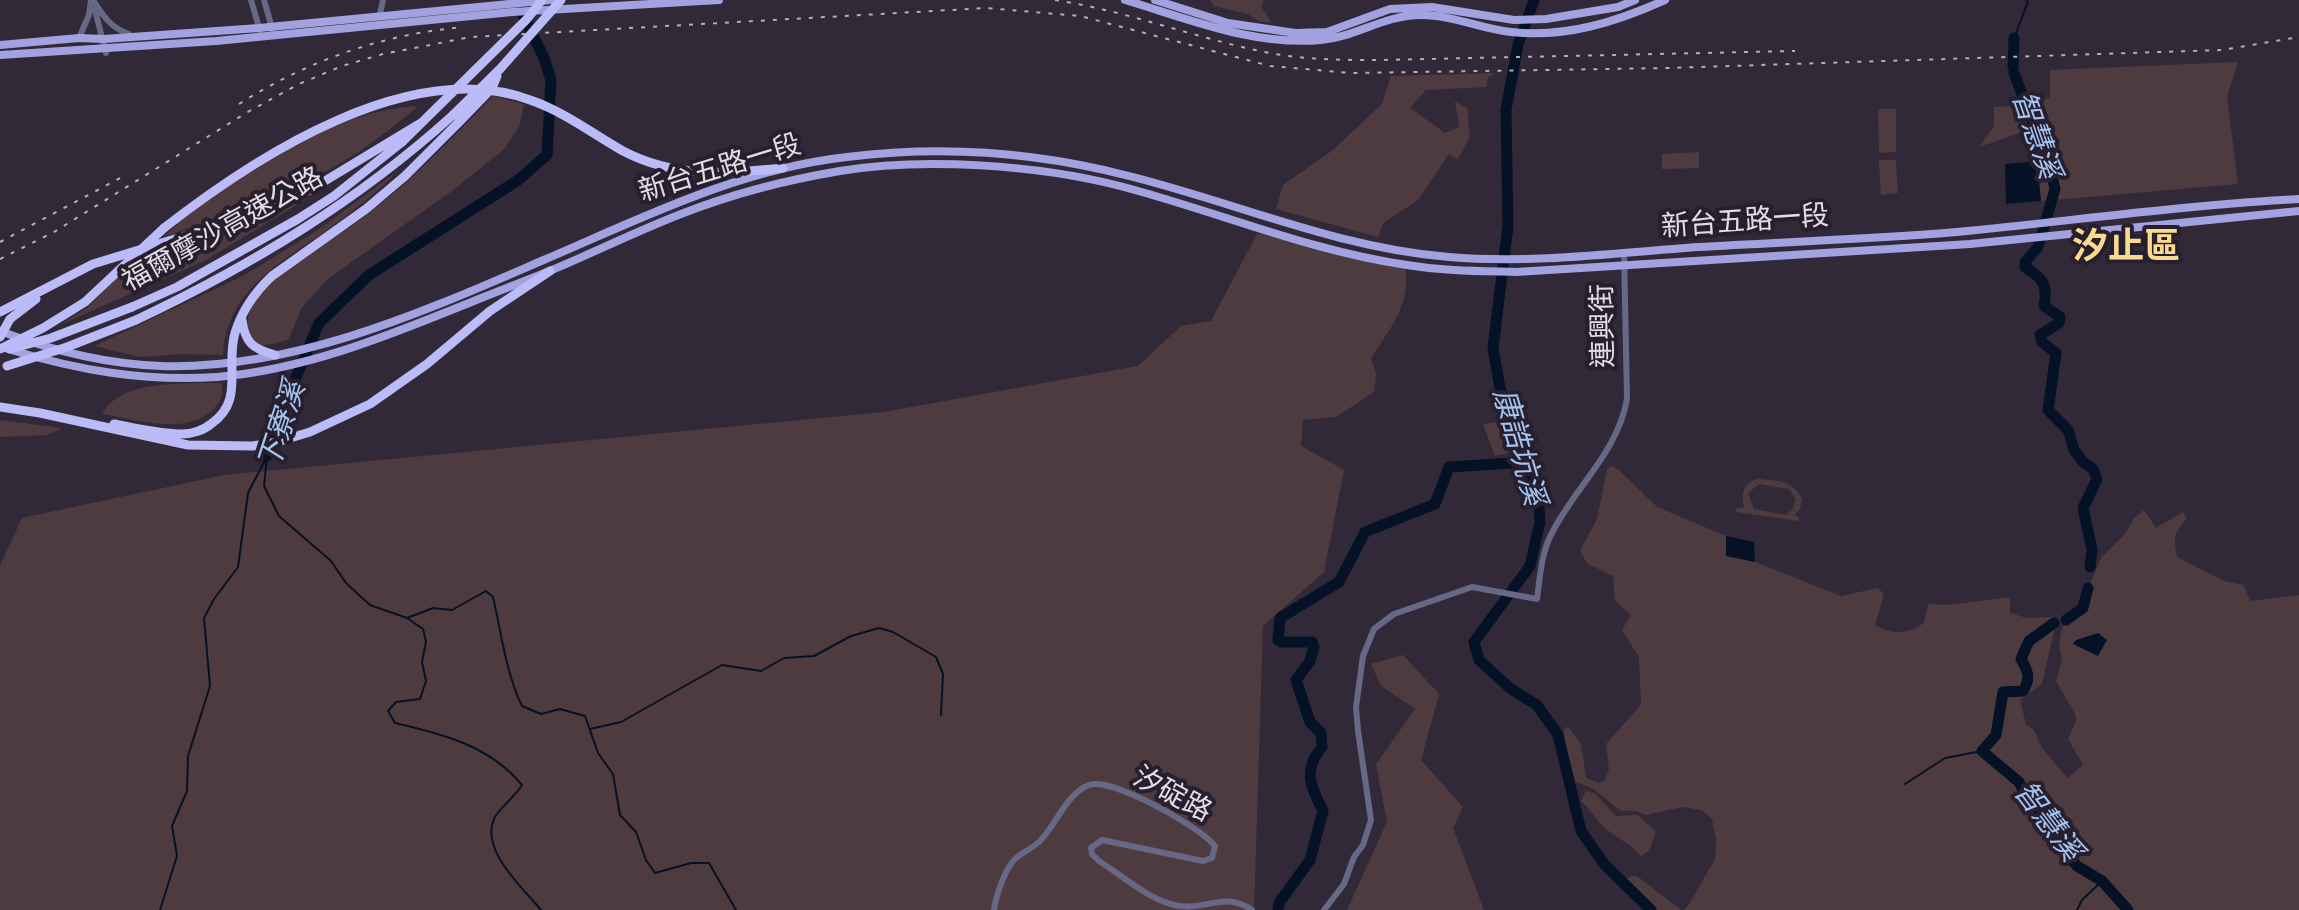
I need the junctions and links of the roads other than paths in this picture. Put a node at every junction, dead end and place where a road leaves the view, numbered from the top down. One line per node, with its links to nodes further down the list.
1 (92, 0): 16 (street); 17 (street); 19 (street)
2 (251, 0): 15 (street)
3 (264, 0): 14 (street)
4 (383, 0): 13 (street)
5 (551, 0): 12 (main road)
6 (561, 0): 22 (highway, 福爾摩沙高速公路, bridge)
7 (719, 0): 12 (main road)
8 (1125, 0): 11 (main road)
9 (1155, 0): 10 (main road)
10 (1635, 0)
11 (1665, 0)
12 (541, 4): 13 (main road); 14 (main road, bridge); 23 (highway, 福爾摩沙高速公路, bridge)
13 (380, 14): 14 (main road)
14 (273, 30): 15 (main road)
15 (261, 32): 16 (main road); 19 (main road)
16 (141, 36): 19 (main road)
17 (79, 38): 19 (main road); 20 (main road)
18 (0, 45): 20 (main road)
19 (106, 46): 20 (main road)
20 (25, 48): 21 (main road)
21 (0, 55)
22 (500, 69): 36 (highway, bridge); 41 (highway, 福爾摩沙高速公路, bridge)
23 (399, 139): 34 (highway); 38 (highway, 福爾摩沙高速公路, bridge)
24 (783, 168): 27 (main road, 新台五路一段); 38 (highway, bridge); 39 (main road, 新台五路一段)
25 (2299, 199): 29 (main road, 新台五路一段)
26 (2299, 211): 31 (main road, 新台五路一段)
27 (1254, 214): 28 (main road); 30 (main road, 新台五路一段)
28 (1249, 224): 32 (main road, 新台五路一段); 33 (main road, 新台五路一段)
29 (1624, 252): 30 (main road, 新台五路一段); 31 (street, 連興街)
30 (1470, 258): 33 (main road)
31 (1624, 263): 33 (main road, 新台五路一段); 47 (street, 連興街)
32 (550, 271): 42 (main road, 新台五路一段); 44 (highway)
33 (1468, 272)
34 (55, 285): 35 (highway); 37 (highway)
35 (0, 312)
36 (242, 316): 39 (highway); 40 (highway)
37 (1, 333): 40 (main road, 新台五路一段)
38 (0, 349): 42 (main road, 新台五路一段)
39 (275, 355): 40 (main road, 新台五路一段)
40 (230, 362): 42 (highway)
41 (3, 367)
42 (232, 375): 44 (highway)
43 (0, 407): 44 (highway)
44 (40, 413)
45 (994, 910): 46 (street, 汐碇路)
46 (1252, 910)
47 (1324, 910)

